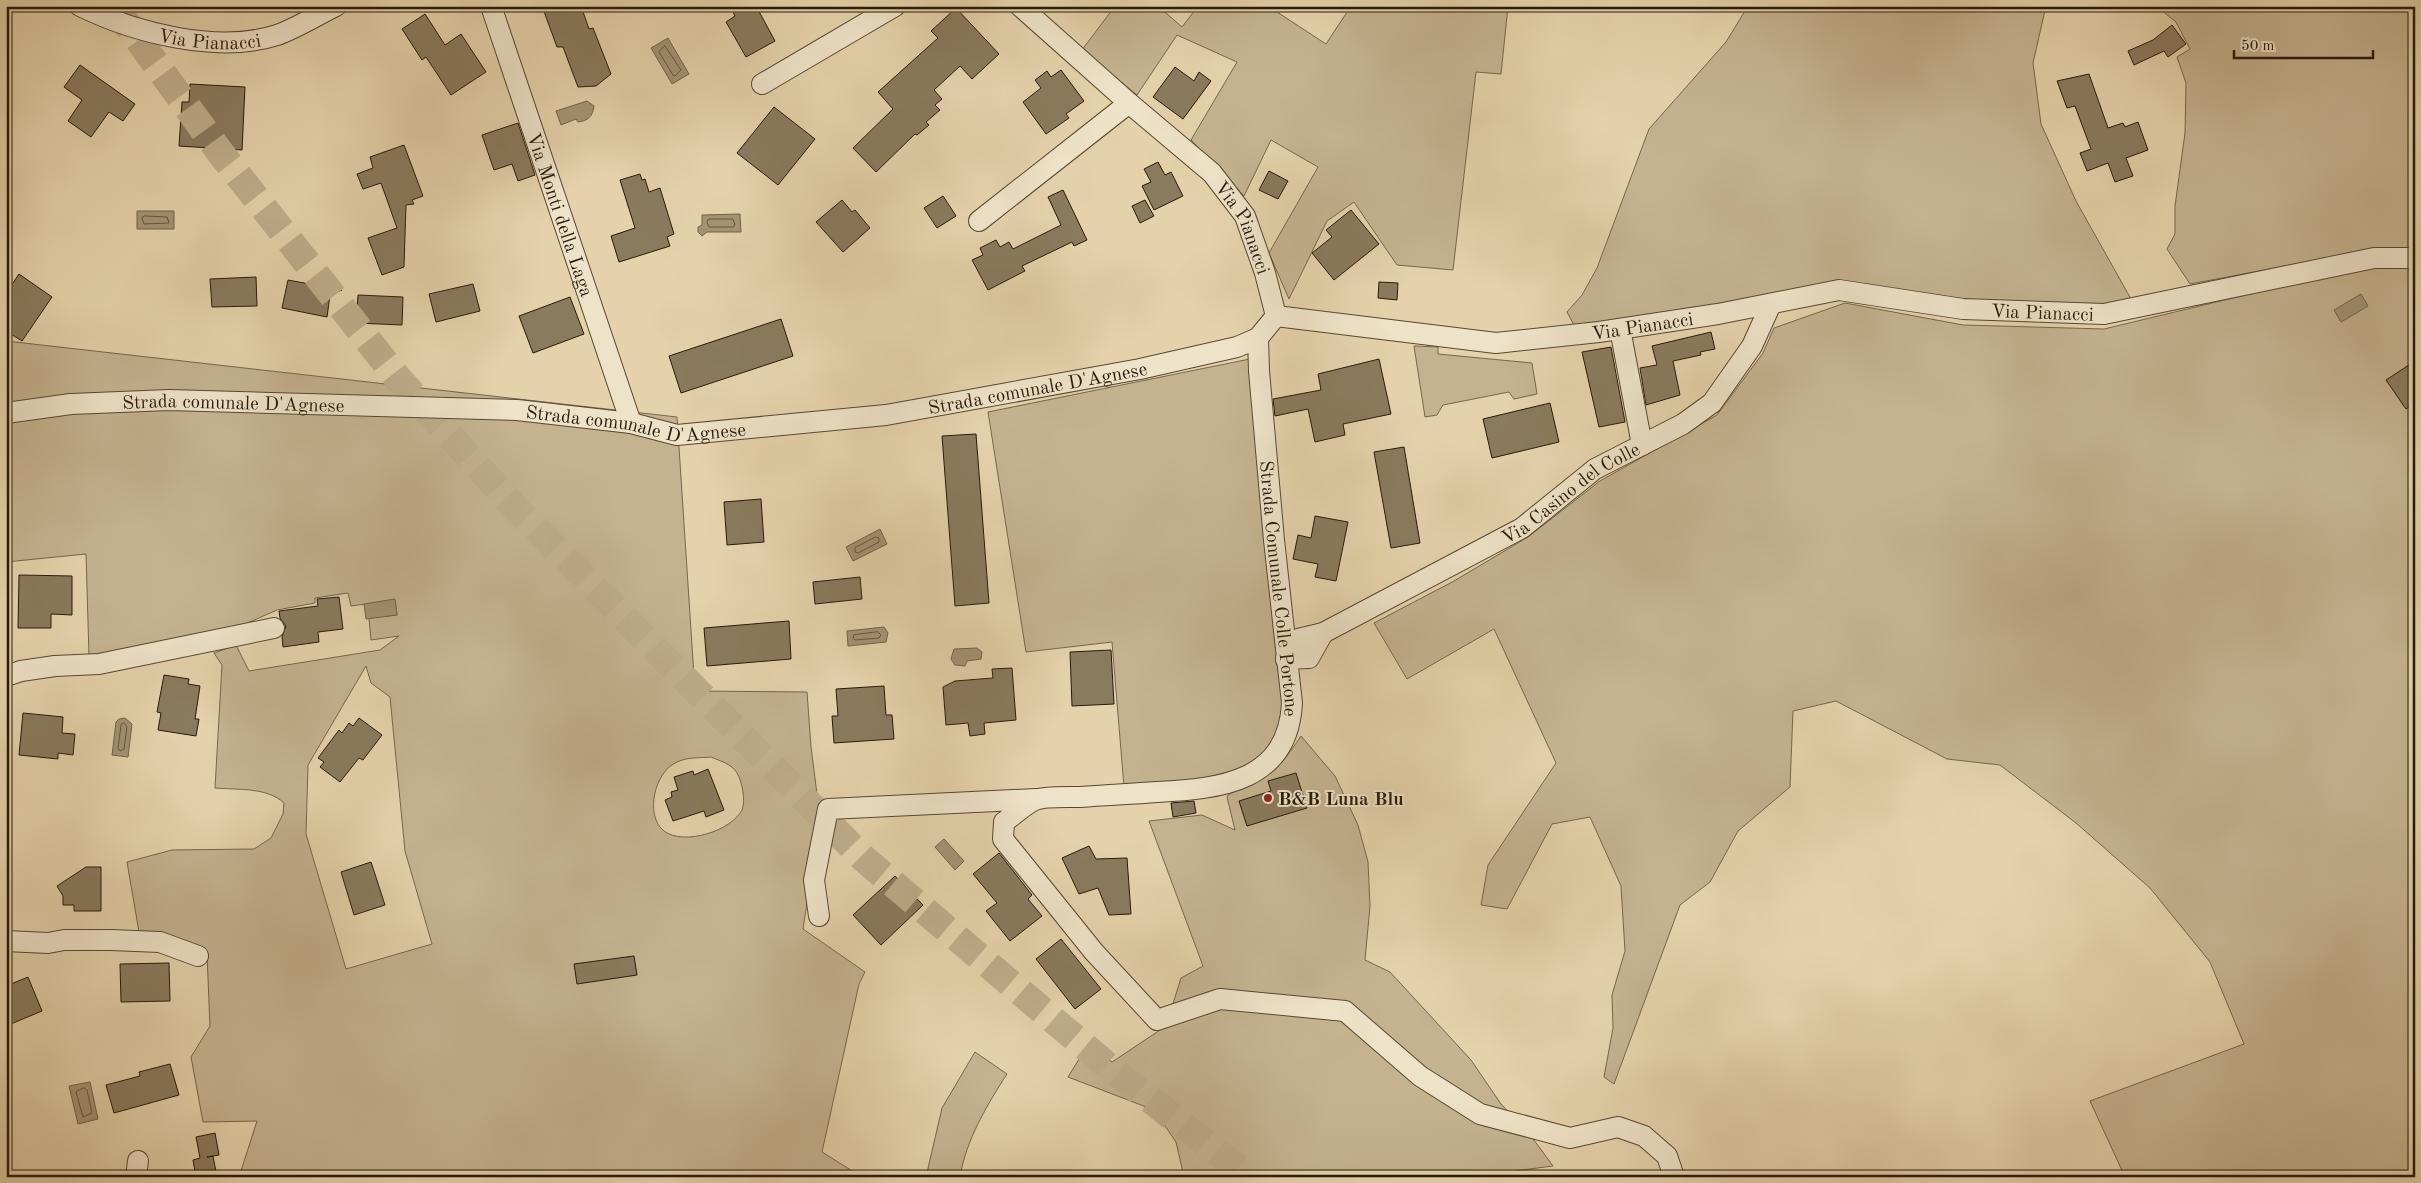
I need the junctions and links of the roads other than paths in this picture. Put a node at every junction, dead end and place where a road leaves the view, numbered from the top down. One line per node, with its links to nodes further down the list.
1 (80, 6): 2 (street, Via Pianacci)
2 (336, 6)
3 (491, 6): 15 (street, Via Monti della Laga)
4 (895, 6): 6 (street)
5 (1020, 6): 7 (street, Via Pianacci)
6 (762, 84)
7 (1129, 103): 8 (street); 11 (street, Via Pianacci)
8 (979, 220)
9 (2415, 258): 10 (street, Via Pianacci)
10 (1771, 304): 12 (street, Via Pianacci); 16 (street, Via Casino del Colle)
11 (1276, 316): 12 (street, Via Pianacci); 13 (street)
12 (1620, 329): 16 (street)
13 (1258, 338): 15 (street, Strada comunale D'Agnese); 18 (street, Strada Comunale Colle Portone)
14 (6, 413): 15 (street, Strada comunale D'Agnese)
15 (631, 424)
16 (1642, 445): 18 (street, Via Casino del Colle)
17 (274, 628): 19 (street)
18 (1286, 659): 20 (street, Strada Comunale Colle Portone)
19 (6, 676)
20 (1036, 799): 21 (street, Strada Comunale Colle Portone); 24 (street)
21 (819, 916)
22 (6, 941): 23 (street)
23 (198, 956)
24 (1674, 1177)

